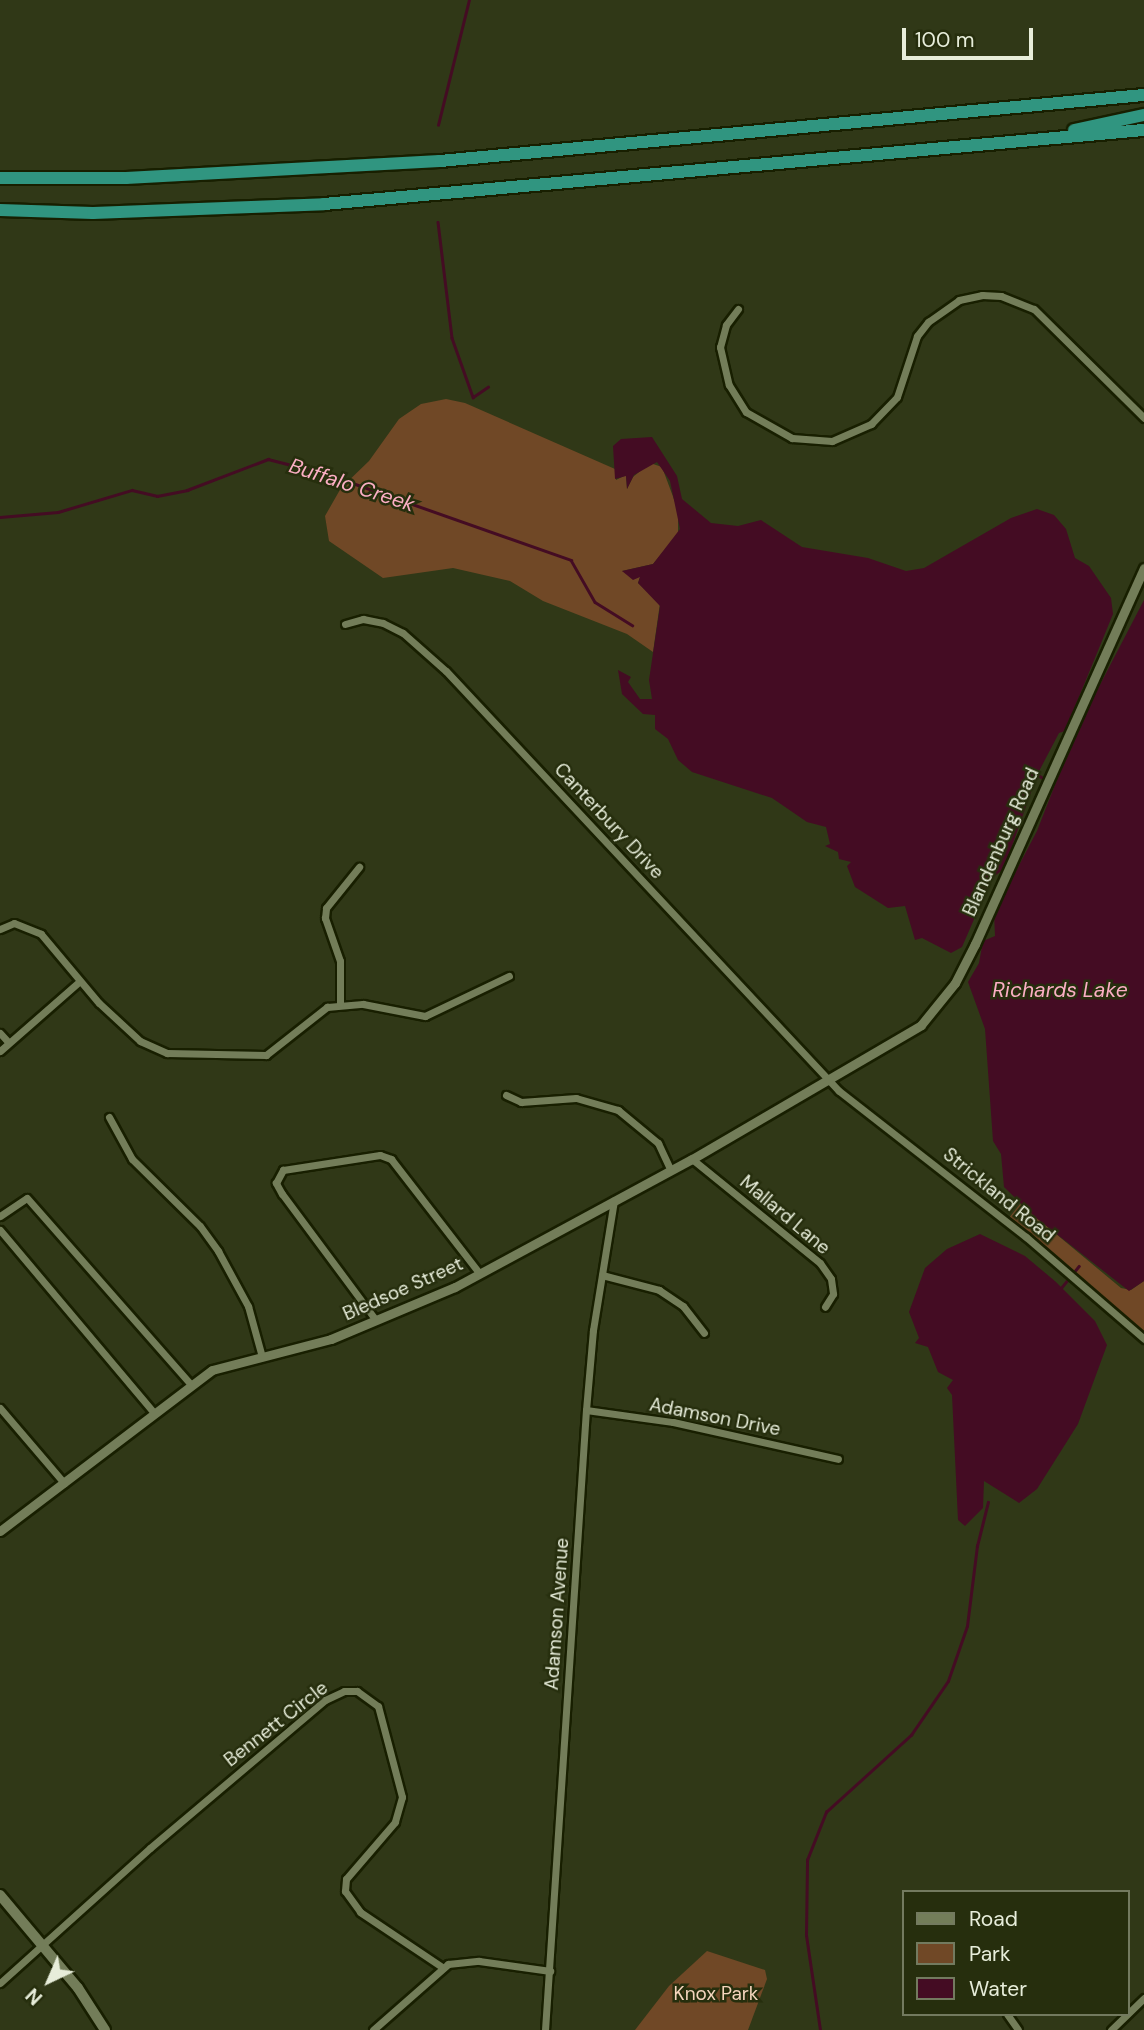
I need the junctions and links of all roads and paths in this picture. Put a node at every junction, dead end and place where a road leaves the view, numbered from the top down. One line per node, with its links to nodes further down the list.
1 (1144, 95): 5 (highway)
2 (1144, 115): 4 (highway)
3 (1144, 130): 4 (highway)
4 (1026, 141): 6 (highway)
5 (0, 178)
6 (0, 210)
7 (738, 309): 8 (street)
8 (1144, 418)
9 (1144, 568): 19 (street, Blandenburg Road)
10 (345, 624): 19 (street, Canterbury Drive)
11 (359, 867): 15 (street)
12 (0, 929): 14 (street)
13 (509, 976): 15 (street)
14 (80, 981): 15 (street); 17 (street)
15 (340, 1003)
16 (0, 1033): 17 (street)
17 (9, 1043): 18 (street)
18 (0, 1051)
19 (830, 1080): 22 (street, Bledsoe Street); 32 (street, Strickland Road)
20 (506, 1096): 23 (street)
21 (109, 1117): 33 (street)
22 (692, 1159): 23 (street, Bledsoe Street); 29 (street, Mallard Lane)
23 (670, 1169): 24 (street, Bledsoe Street)
24 (614, 1200): 27 (street, Bledsoe Street); 28 (street, Adamson Avenue)
25 (0, 1216): 34 (street)
26 (0, 1230): 37 (street)
27 (480, 1274): 30 (street, Bledsoe Street); 30 (street)
28 (602, 1275): 31 (street); 36 (street, Adamson Avenue)
29 (824, 1307)
30 (375, 1319): 33 (street, Bledsoe Street)
31 (704, 1333)
32 (1144, 1339)
33 (262, 1357): 34 (street, Bledsoe Street)
34 (191, 1385): 37 (street, Bledsoe Street)
35 (0, 1409): 39 (street)
36 (586, 1410): 38 (street, Adamson Drive); 44 (street, Adamson Avenue)
37 (154, 1413): 39 (street, Bledsoe Street)
38 (838, 1459)
39 (64, 1483): 40 (street, Bledsoe Street)
40 (0, 1531)
41 (0, 1895): 42 (main road)
42 (42, 1943): 43 (street, Bennett Circle); 45 (street); 49 (main road)
43 (442, 1967): 44 (street); 50 (street)
44 (550, 1970): 51 (street, Adamson Avenue)
45 (0, 1983)
46 (1144, 1998): 47 (street)
47 (1130, 2012)
48 (1125, 2016): 52 (street)
49 (105, 2030)
50 (373, 2030)
51 (545, 2030)
52 (1111, 2030)

